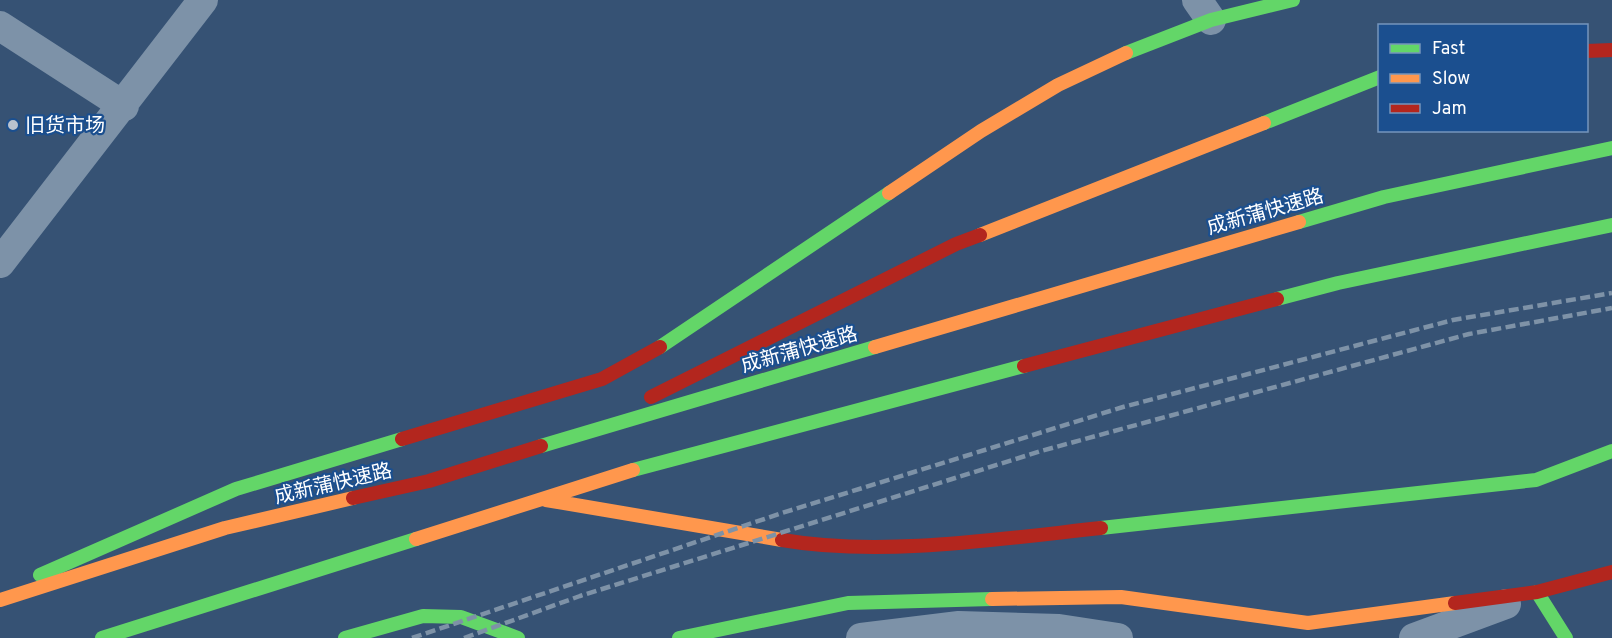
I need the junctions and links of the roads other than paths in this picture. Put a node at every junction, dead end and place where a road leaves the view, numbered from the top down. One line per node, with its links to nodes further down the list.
1 (203, 0): 8 (street)
2 (1293, 0): 3 (main road)
3 (1204, 10): 16 (main road)
4 (0, 26): 8 (street)
5 (1612, 50): 6 (main road)
6 (1588, 51)
7 (1378, 78): 12 (main road)
8 (124, 106): 11 (street)
9 (1612, 148): 12 (main road, 成新蒲快速路)
10 (1612, 225): 14 (main road)
11 (0, 263)
12 (568, 438): 18 (main road, 成新蒲快速路)
13 (1612, 451): 14 (main road)
14 (541, 499): 21 (main road)
15 (1612, 572): 17 (main road)
16 (0, 592)
17 (1537, 592): 19 (main road); 27 (street); 28 (main road)
18 (0, 600)
19 (929, 600): 20 (street); 24 (main road)
20 (906, 635): 25 (street); 26 (street)
21 (102, 638)
22 (345, 638): 23 (main road)
23 (518, 638)
24 (679, 638)
25 (861, 638)
26 (1118, 638)
27 (1414, 638)
28 (1566, 638)

